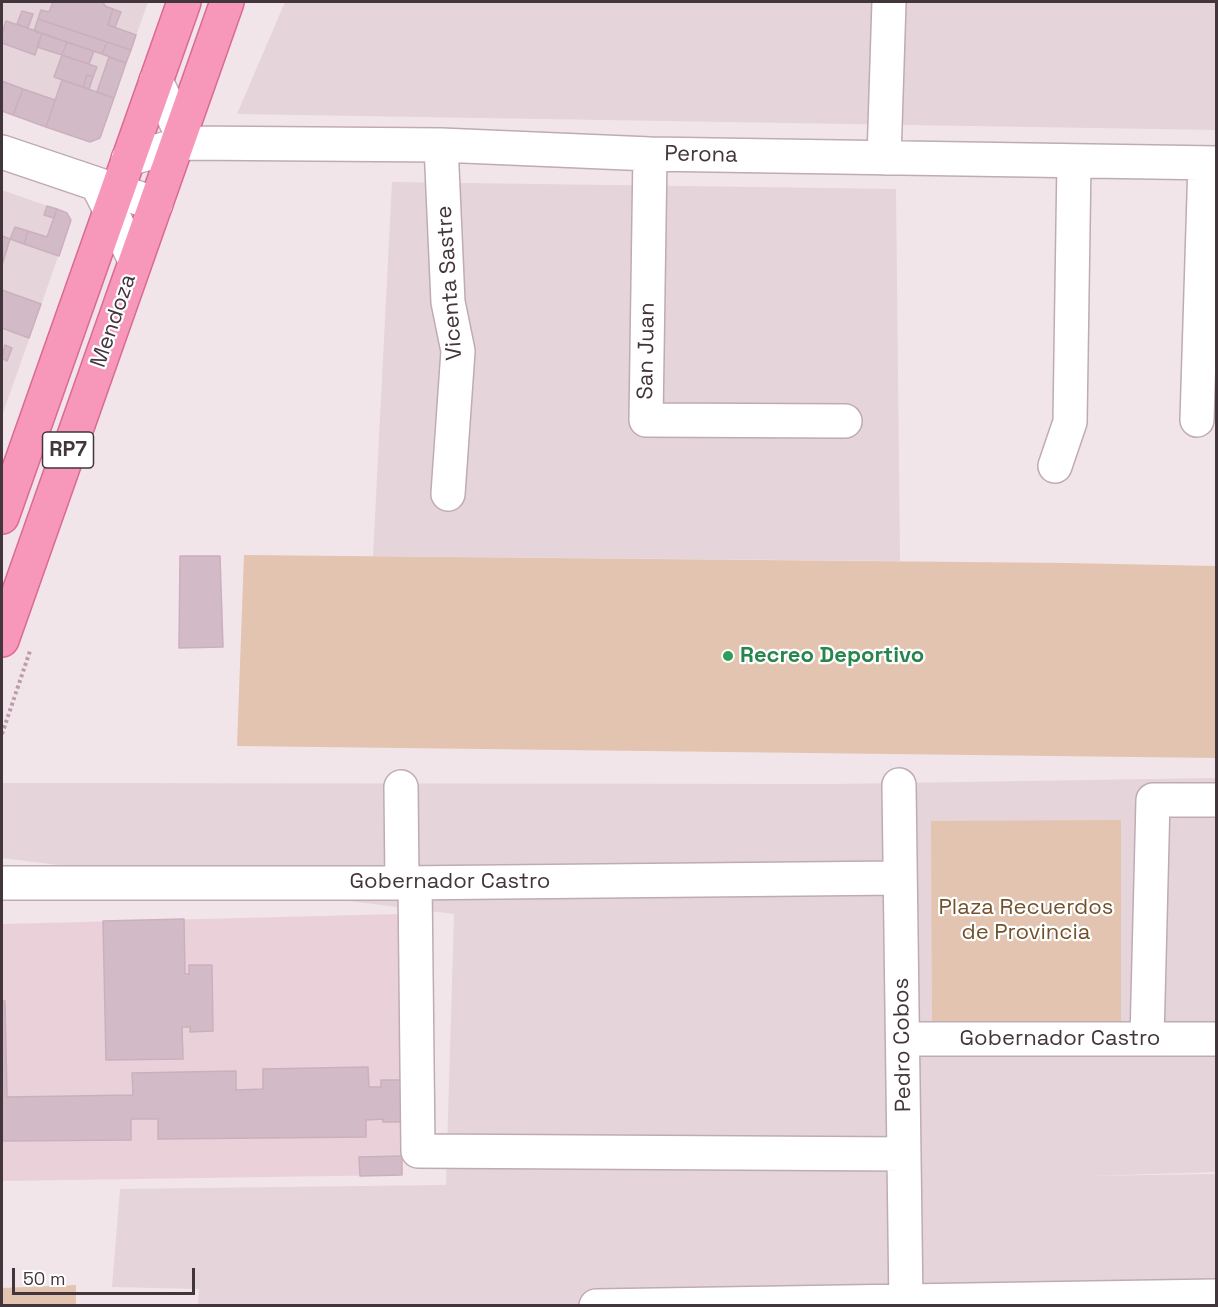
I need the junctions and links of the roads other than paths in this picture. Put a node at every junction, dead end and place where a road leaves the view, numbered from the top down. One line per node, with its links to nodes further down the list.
1 (184, 2): 4 (main road, Mendoza / RP7)
2 (227, 2): 5 (main road, Mendoza / RP7)
3 (889, 2): 9 (street)
4 (156, 81): 5 (street); 10 (main road, Mendoza / RP7)
5 (181, 140): 6 (street, Perona); 10 (street, Perona); 14 (main road, Mendoza / RP7)
6 (441, 145): 8 (street, Perona); 19 (street, Vicenta Sastre)
7 (2, 152): 13 (street)
8 (650, 154): 9 (street, Perona); 17 (street, San Juan)
9 (884, 158): 11 (street, Perona)
10 (128, 159): 13 (main road, Mendoza / RP7)
11 (1074, 161): 12 (street, Perona); 18 (street)
12 (1211, 163): 16 (street)
13 (108, 195): 14 (street); 15 (street); 20 (main road, Mendoza / RP7)
14 (156, 204): 15 (main road, Mendoza / RP7)
15 (135, 260): 21 (main road, Mendoza / RP7)
16 (1197, 420)
17 (845, 421)
18 (1055, 466)
19 (448, 494)
20 (2, 517)
21 (2, 640)
22 (898, 785): 25 (street, Pedro Cobos)
23 (401, 787): 27 (street)
24 (1216, 800): 29 (street)
25 (899, 878): 27 (street, Gobernador Castro); 28 (street, Pedro Cobos)
26 (2, 883): 27 (street, Gobernador Castro)
27 (409, 883): 31 (street)
28 (903, 1039): 29 (street, Gobernador Castro); 31 (street, Pedro Cobos)
29 (1147, 1039): 30 (street, Gobernador Castro)
30 (1216, 1039)
31 (904, 1154): 34 (street, Pedro Cobos)
32 (1216, 1296): 33 (street)
33 (1143, 1302): 34 (street)
34 (906, 1303): 35 (street)
35 (596, 1305)

